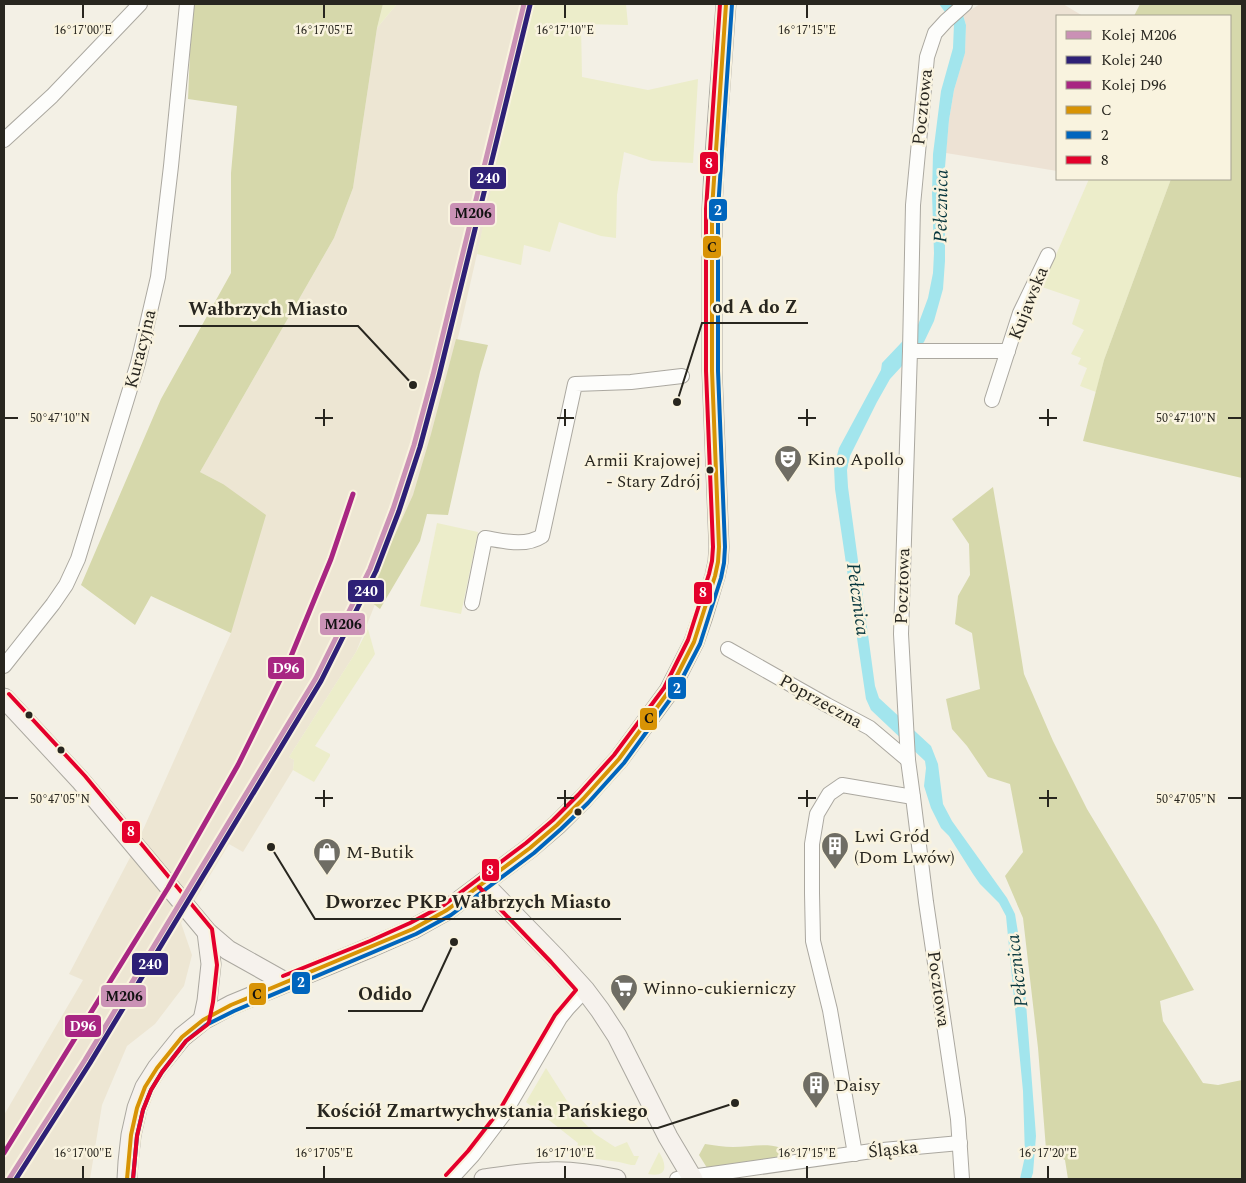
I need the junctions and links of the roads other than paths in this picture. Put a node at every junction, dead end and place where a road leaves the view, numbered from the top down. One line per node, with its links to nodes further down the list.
1 (140, 4): 5 (street)
2 (187, 4): 13 (street, Kuracyjna)
3 (726, 4): 17 (main road)
4 (964, 5): 8 (street, Pocztowa)
5 (4, 140)
6 (1048, 255): 7 (street, Kujawska)
7 (1008, 350): 8 (street, Kujawska); 10 (street, Kujawska)
8 (910, 351): 15 (street, Pocztowa)
9 (682, 376): 11 (street)
10 (992, 400)
11 (472, 603)
12 (728, 649): 15 (street, Poprzeczna)
13 (4, 666)
14 (4, 698): 18 (main road)
15 (907, 756): 16 (street, Pocztowa)
16 (913, 797): 22 (street, Pocztowa); 23 (street)
17 (483, 883): 19 (main road); 20 (main road)
18 (207, 932): 19 (main road); 21 (main road)
19 (285, 982): 21 (main road)
20 (585, 990): 25 (street); 28 (main road)
21 (203, 1020): 24 (main road)
22 (960, 1143): 23 (street, Śląska); 29 (street, Pocztowa)
23 (855, 1154): 28 (street, Śląska)
24 (127, 1179)
25 (451, 1179)
26 (484, 1179): 27 (main road)
27 (616, 1179)
28 (687, 1179)
29 (962, 1179)

